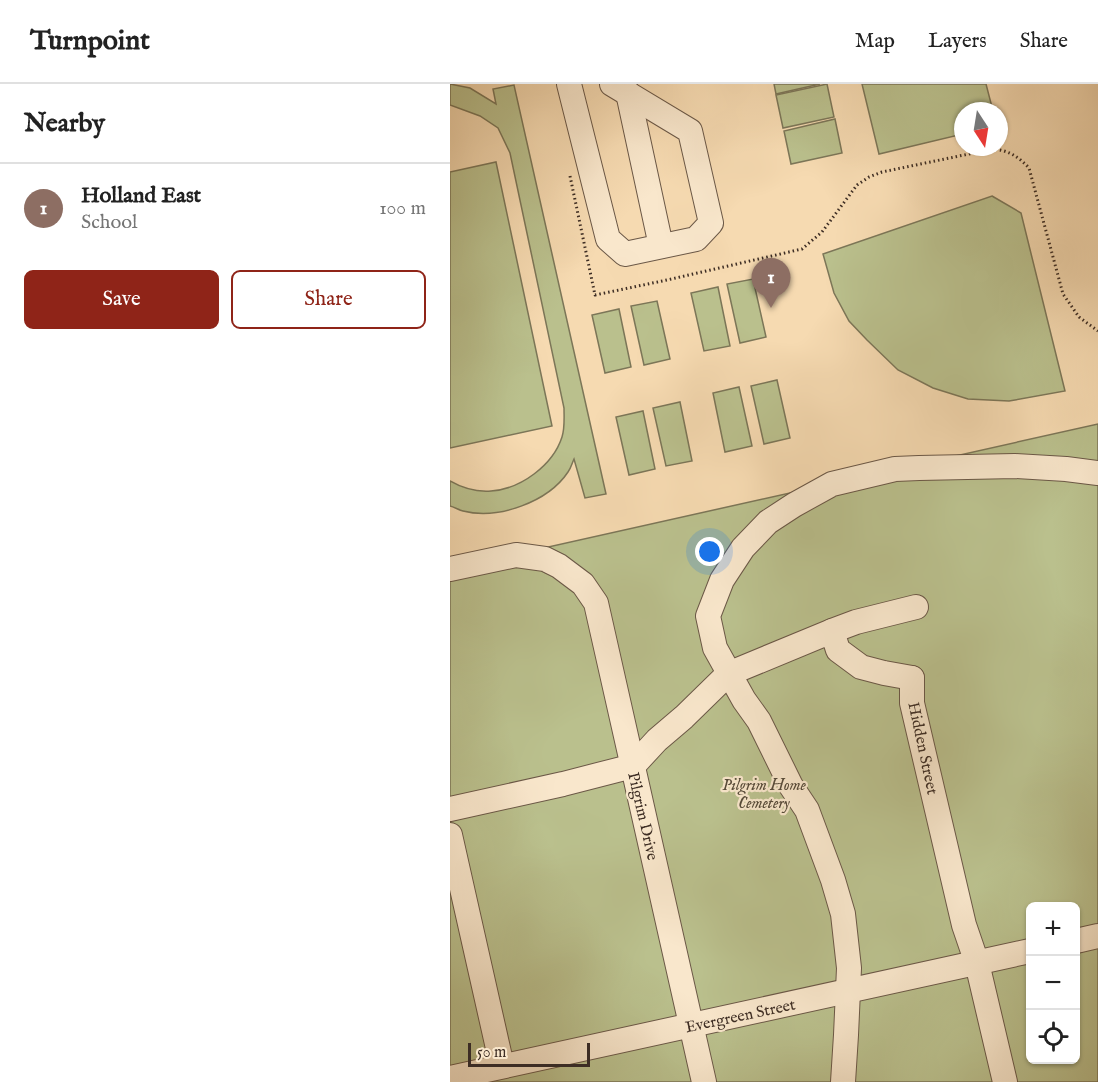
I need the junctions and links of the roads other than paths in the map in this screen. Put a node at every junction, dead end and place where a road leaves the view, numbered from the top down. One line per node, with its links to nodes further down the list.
1 (569, 84): 3 (lane)
2 (620, 89): 3 (lane); 3 (lane)
3 (661, 246)
4 (1098, 473): 8 (lane)
5 (450, 569): 9 (lane, Pilgrim Drive)
6 (916, 607): 7 (lane)
7 (832, 631): 8 (lane); 15 (lane, Hidden Street)
8 (728, 674): 9 (lane); 16 (lane)
9 (633, 766): 10 (lane); 17 (lane, Pilgrim Drive)
10 (450, 809)
11 (450, 835): 18 (lane)
12 (1098, 936): 13 (lane)
13 (1080, 940)
14 (1026, 952): 15 (lane, Evergreen Street)
15 (977, 963): 16 (lane, Evergreen Street); 22 (lane, Hidden Street)
16 (847, 991): 17 (lane, Evergreen Street); 21 (lane)
17 (692, 1025): 18 (lane, Evergreen Street); 20 (lane, Pilgrim Drive)
18 (502, 1066): 19 (lane, Evergreen Street)
19 (450, 1078)
20 (704, 1082)
21 (843, 1082)
22 (1005, 1082)

